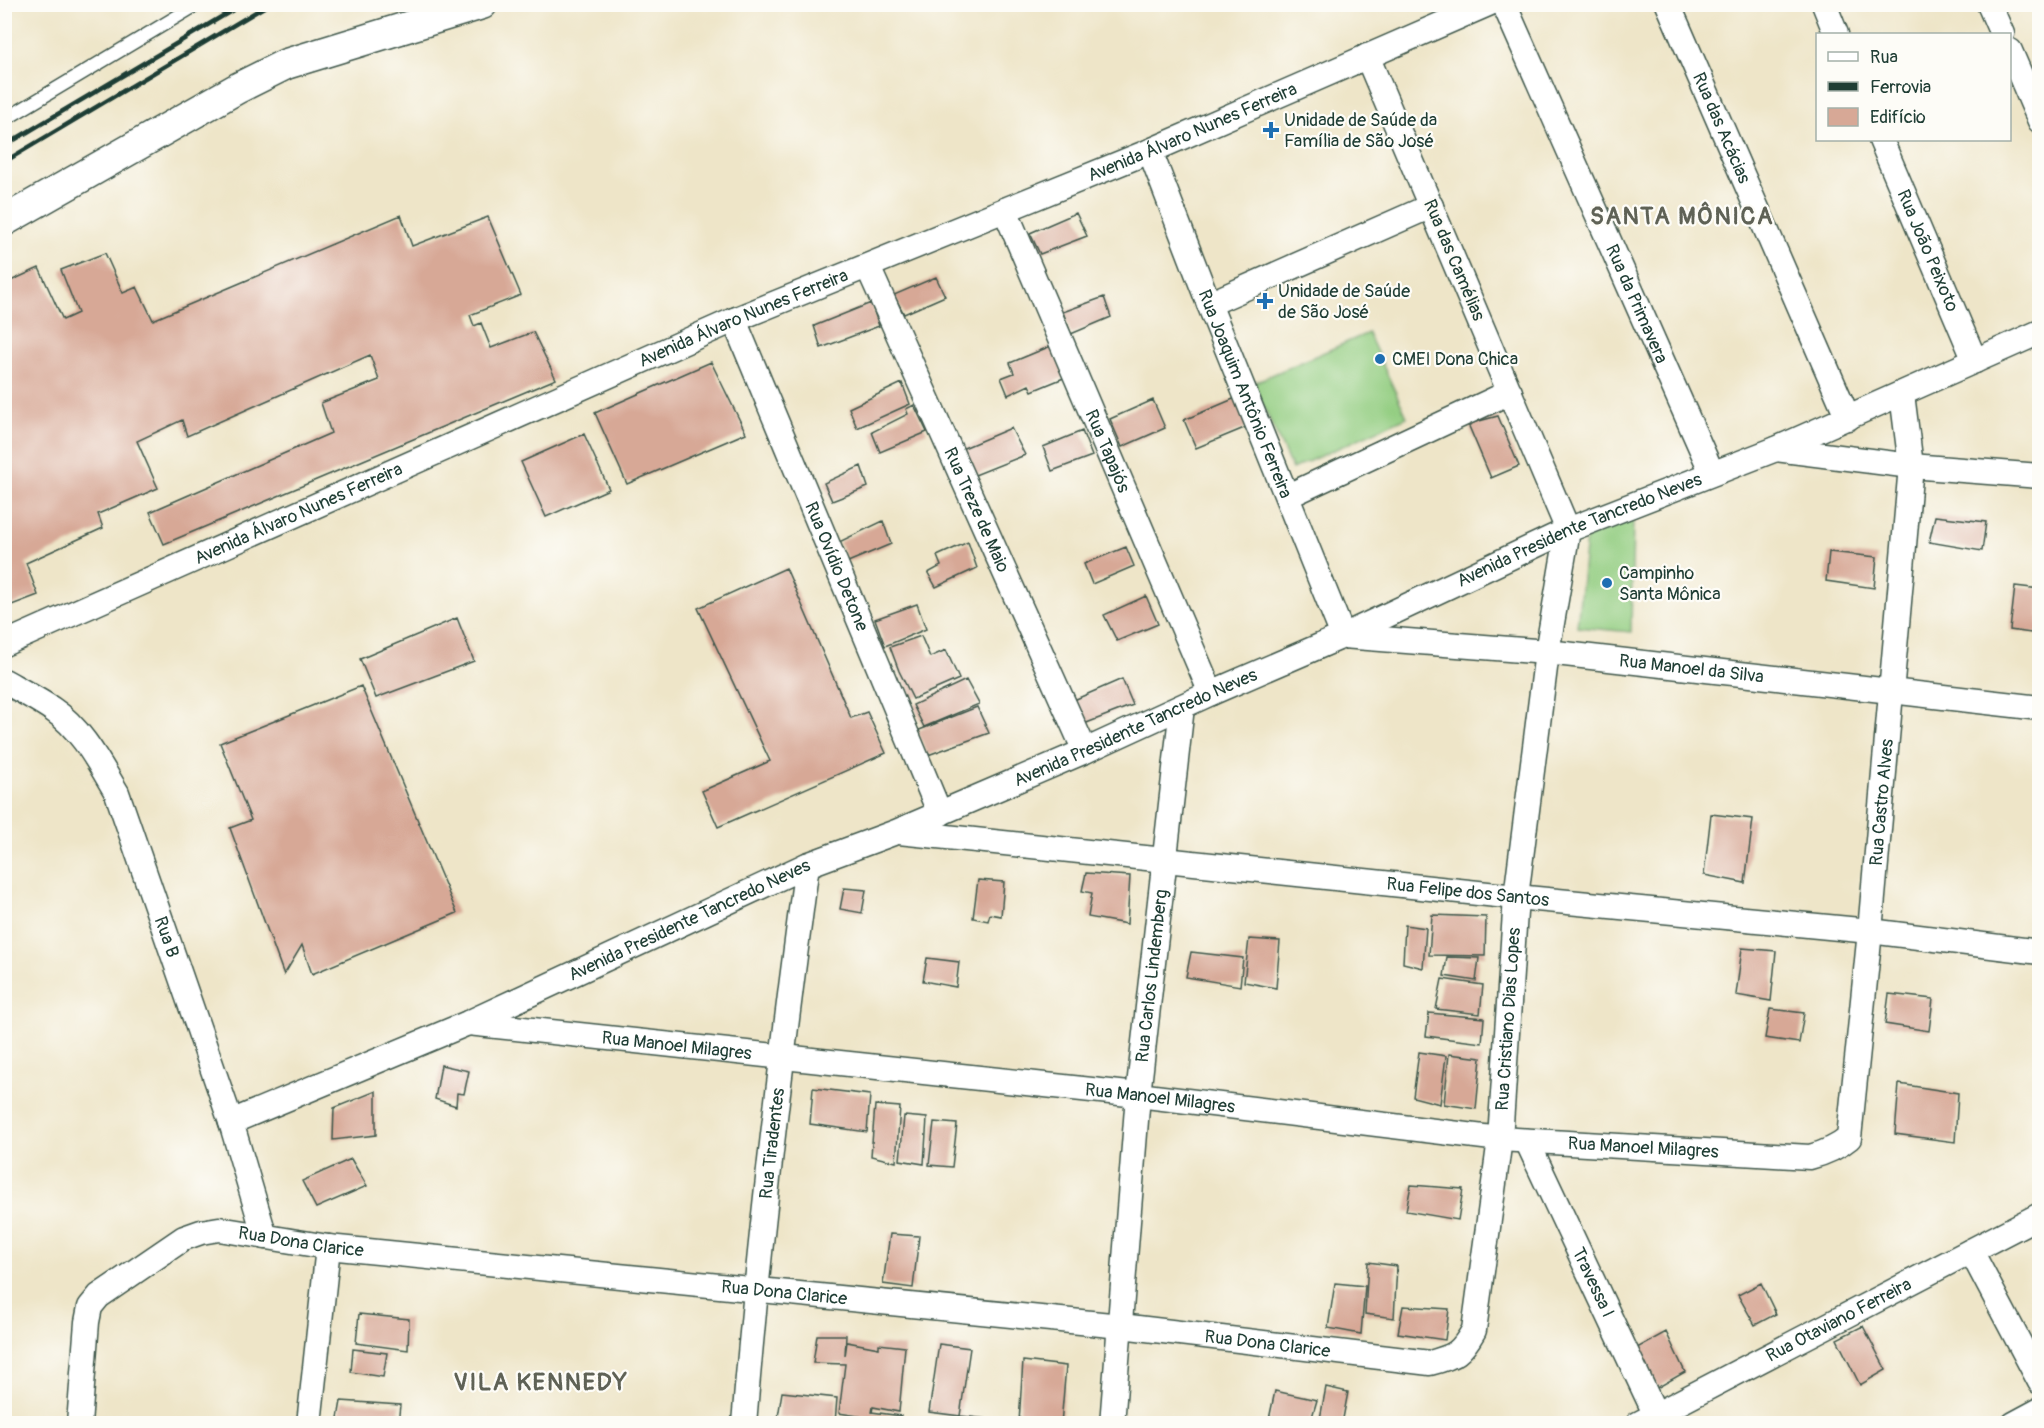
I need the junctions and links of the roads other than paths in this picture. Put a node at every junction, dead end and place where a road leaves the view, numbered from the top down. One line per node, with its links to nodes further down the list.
1 (198, 4): 12 (lane)
2 (482, 4): 18 (street)
3 (1488, 4): 11 (street, Avenida Álvaro Nunes Ferreira)
4 (1504, 4): 29 (street, Rua da Primavera)
5 (1668, 4): 26 (street, Rua das Acácias)
6 (1824, 4): 8 (street)
7 (1989, 4): 9 (street)
8 (1836, 33)
9 (2002, 33)
10 (2011, 53): 13 (street)
11 (1367, 56): 15 (street, Avenida Álvaro Nunes Ferreira); 16 (street, Rua das Camélias)
12 (4, 120)
13 (2040, 121)
14 (1881, 141): 23 (street, Rua João Peixoto)
15 (1150, 151): 17 (street, Avenida Álvaro Nunes Ferreira); 20 (street, Rua Joaquim Antônio Ferreira)
16 (1431, 206): 20 (street); 24 (street, Rua das Camélias)
17 (1005, 210): 19 (street, Avenida Álvaro Nunes Ferreira); 38 (street, Rua Tapajós)
18 (4, 221)
19 (868, 267): 21 (street, Avenida Álvaro Nunes Ferreira); 41 (street, Rua Treze de Maio)
20 (1209, 304): 31 (street, Rua Joaquim Antônio Ferreira)
21 (734, 320): 34 (street, Avenida Álvaro Nunes Ferreira); 42 (street, Rua Ovídio Detone)
22 (2040, 332): 23 (street, Avenida Presidente Tancredo Neves)
23 (1976, 361): 25 (street, Avenida Presidente Tancredo Neves)
24 (1510, 392): 31 (street); 32 (street, Rua das Camélias)
25 (1902, 394): 26 (street, Avenida Presidente Tancredo Neves); 28 (street, Rua Castro Alves)
26 (1848, 417): 27 (street, Avenida Presidente Tancredo Neves)
27 (1776, 449): 28 (street); 29 (street, Avenida Presidente Tancredo Neves)
28 (1911, 466): 30 (street); 37 (street, Rua Castro Alves)
29 (1712, 473): 32 (street, Avenida Presidente Tancredo Neves)
30 (2040, 476)
31 (1288, 496): 33 (street, Rua Joaquim Antônio Ferreira)
32 (1568, 530): 33 (street, Avenida Presidente Tancredo Neves); 35 (street, Rua Cristiano Dias Lopes)
33 (1343, 636): 35 (street, Rua Manoel da Silva); 38 (street, Avenida Presidente Tancredo Neves)
34 (4, 644)
35 (1547, 652): 37 (street, Rua Manoel da Silva); 46 (street, Rua Cristiano Dias Lopes)
36 (4, 681): 52 (street, Rua B)
37 (1892, 691): 40 (street, Rua Manoel da Silva); 47 (street, Rua Castro Alves)
38 (1211, 693): 39 (street, Avenida Presidente Tancredo Neves)
39 (1182, 707): 41 (street, Avenida Presidente Tancredo Neves); 44 (street, Rua Carlos Lindemberg)
40 (2040, 708)
41 (1085, 751): 42 (street, Avenida Presidente Tancredo Neves)
42 (940, 814): 43 (street, Avenida Presidente Tancredo Neves)
43 (896, 832): 44 (street, Rua Felipe dos Santos); 45 (street, Avenida Presidente Tancredo Neves)
44 (1166, 859): 46 (street, Rua Felipe dos Santos); 51 (street, Rua Carlos Lindemberg)
45 (807, 865): 49 (street, Avenida Presidente Tancredo Neves); 50 (street, Rua Tiradentes)
46 (1516, 897): 47 (street, Rua Felipe dos Santos); 54 (street, Rua Cristiano Dias Lopes)
47 (1870, 931): 48 (street, Rua Felipe dos Santos); 53 (street, Rua Castro Alves)
48 (2040, 952)
49 (468, 1023): 50 (street, Rua Manoel Milagres); 52 (street, Avenida Presidente Tancredo Neves)
50 (781, 1057): 51 (street, Rua Manoel Milagres); 60 (street, Rua Tiradentes)
51 (1138, 1095): 54 (street, Rua Manoel Milagres); 61 (street, Rua Carlos Lindemberg)
52 (231, 1122): 57 (street, Rua B)
53 (1849, 1138): 55 (street, Rua Manoel Milagres)
54 (1500, 1139): 55 (street, Rua Manoel Milagres); 62 (street, Rua Cristiano Dias Lopes)
55 (1527, 1141): 65 (street, Travessa I)
56 (2040, 1215): 59 (street, Rua Otaviano Ferreira)
57 (265, 1237): 58 (street, Rua Dona Clarice); 66 (street, Rua Dona Clarice)
58 (328, 1247): 60 (street, Rua Dona Clarice); 67 (street)
59 (1971, 1251): 63 (street); 65 (street, Rua Otaviano Ferreira)
60 (754, 1289): 61 (street, Rua Dona Clarice); 68 (street, Rua Tiradentes)
61 (1121, 1326): 62 (street, Rua Dona Clarice); 69 (street, Rua Carlos Lindemberg)
62 (1474, 1330)
63 (2040, 1382)
64 (2040, 1410): 70 (street)
65 (1651, 1420)
66 (79, 1424)
67 (309, 1424)
68 (744, 1424)
69 (1112, 1424)
70 (2014, 1424)

